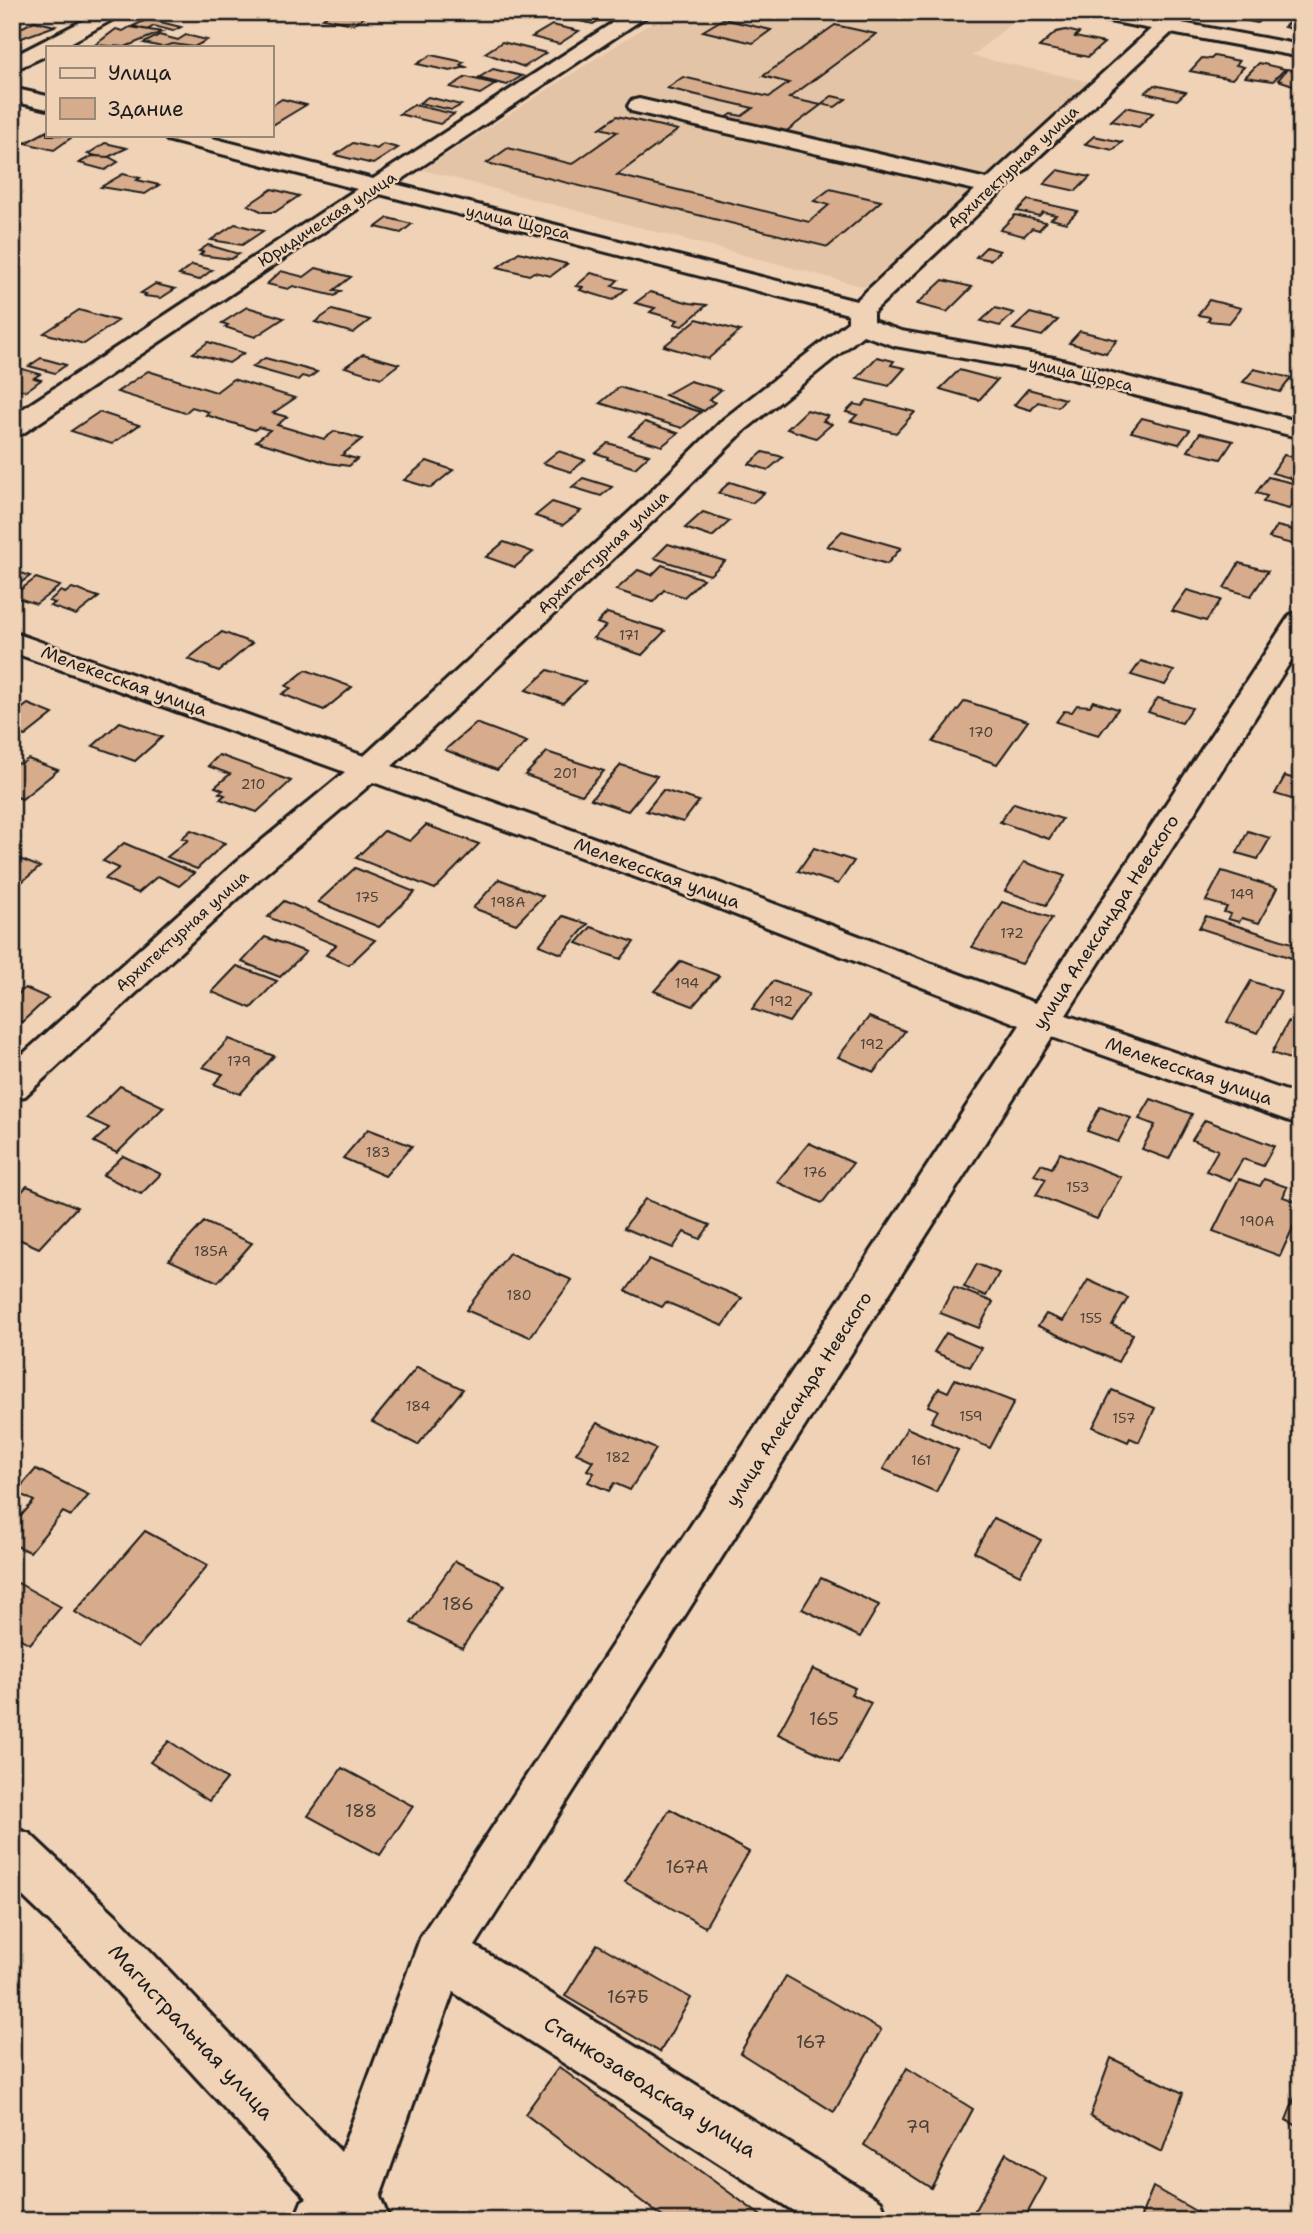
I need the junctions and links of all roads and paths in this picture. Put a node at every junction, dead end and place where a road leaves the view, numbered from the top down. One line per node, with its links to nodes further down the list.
1 (116, 12): 5 (street)
2 (643, 12): 14 (street, Юридическая улица)
3 (1093, 12): 4 (street)
4 (1175, 20): 7 (street); 13 (street, Архитектурная улица)
5 (49, 46)
6 (46, 48): 8 (street)
7 (1301, 51)
8 (12, 65)
9 (12, 94): 10 (street)
10 (46, 103)
11 (639, 106): 13 (street)
12 (179, 136): 14 (street, улица Щорса)
13 (992, 187): 15 (street, Архитектурная улица)
14 (374, 188): 15 (street, улица Щорса); 16 (street, Юридическая улица)
15 (860, 318): 17 (street, улица Щорса); 20 (street, Архитектурная улица)
16 (12, 428)
17 (1301, 430)
18 (1301, 621): 21 (street, улица Александра Невского)
19 (12, 640): 20 (street, Мелекесская улица)
20 (369, 769): 21 (street, Мелекесская улица); 22 (street, Архитектурная улица)
21 (1043, 1020): 23 (street, Мелекесская улица); 25 (street, улица Александра Невского)
22 (12, 1086)
23 (1301, 1111)
24 (12, 1851): 26 (street, Магистральная улица)
25 (440, 1954): 26 (street, улица Александра Невского); 27 (street, Станкозаводская улица)
26 (345, 2215)
27 (861, 2221)

